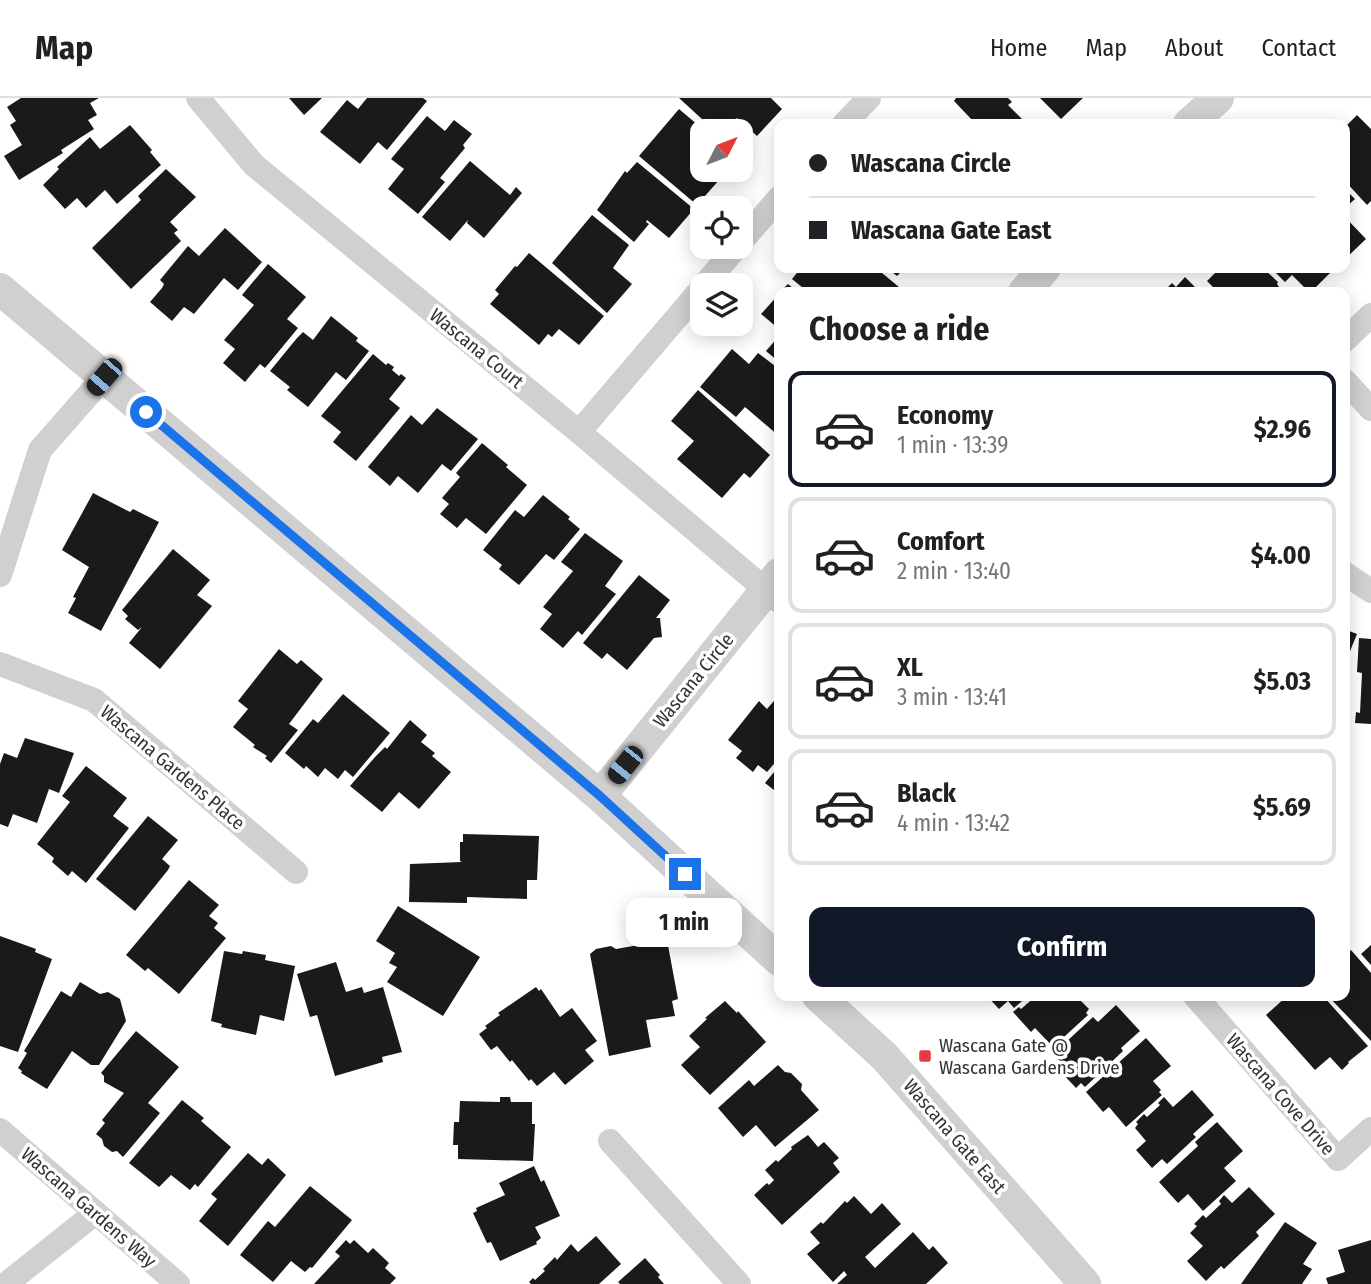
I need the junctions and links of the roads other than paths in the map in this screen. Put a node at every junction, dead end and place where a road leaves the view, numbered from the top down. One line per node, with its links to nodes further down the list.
1 (198, 98): 19 (street, Wascana Court)
2 (869, 98): 4 (street)
3 (1218, 98): 5 (street)
4 (849, 119)
5 (1195, 119)
6 (774, 204): 7 (street)
7 (753, 229)
8 (727, 259): 9 (street)
9 (715, 273)
10 (1041, 273): 11 (street)
11 (1028, 287)
12 (0, 289): 16 (street)
13 (690, 302): 19 (street)
14 (1371, 315): 15 (street)
15 (1350, 335)
16 (104, 377): 20 (street); 25 (street)
17 (1350, 386): 18 (street)
18 (1371, 409)
19 (579, 432): 22 (street, Wascana Court)
20 (0, 575)
21 (1350, 577): 23 (street)
22 (774, 588): 25 (street, Wascana Circle)
23 (1371, 591)
24 (0, 664): 26 (street, Wascana Gardens Place)
25 (600, 796): 27 (street)
26 (296, 872)
27 (774, 955)
28 (824, 1001): 37 (street, Wascana Gate East)
29 (1199, 1001): 30 (street, Wascana Cove Drive)
30 (1371, 1129)
31 (0, 1130): 33 (street, Wascana Gardens Way)
32 (610, 1141): 36 (street)
33 (94, 1214): 34 (street); 35 (street, Wascana Gardens Way)
34 (6, 1284)
35 (178, 1284)
36 (739, 1284)
37 (1085, 1284)

